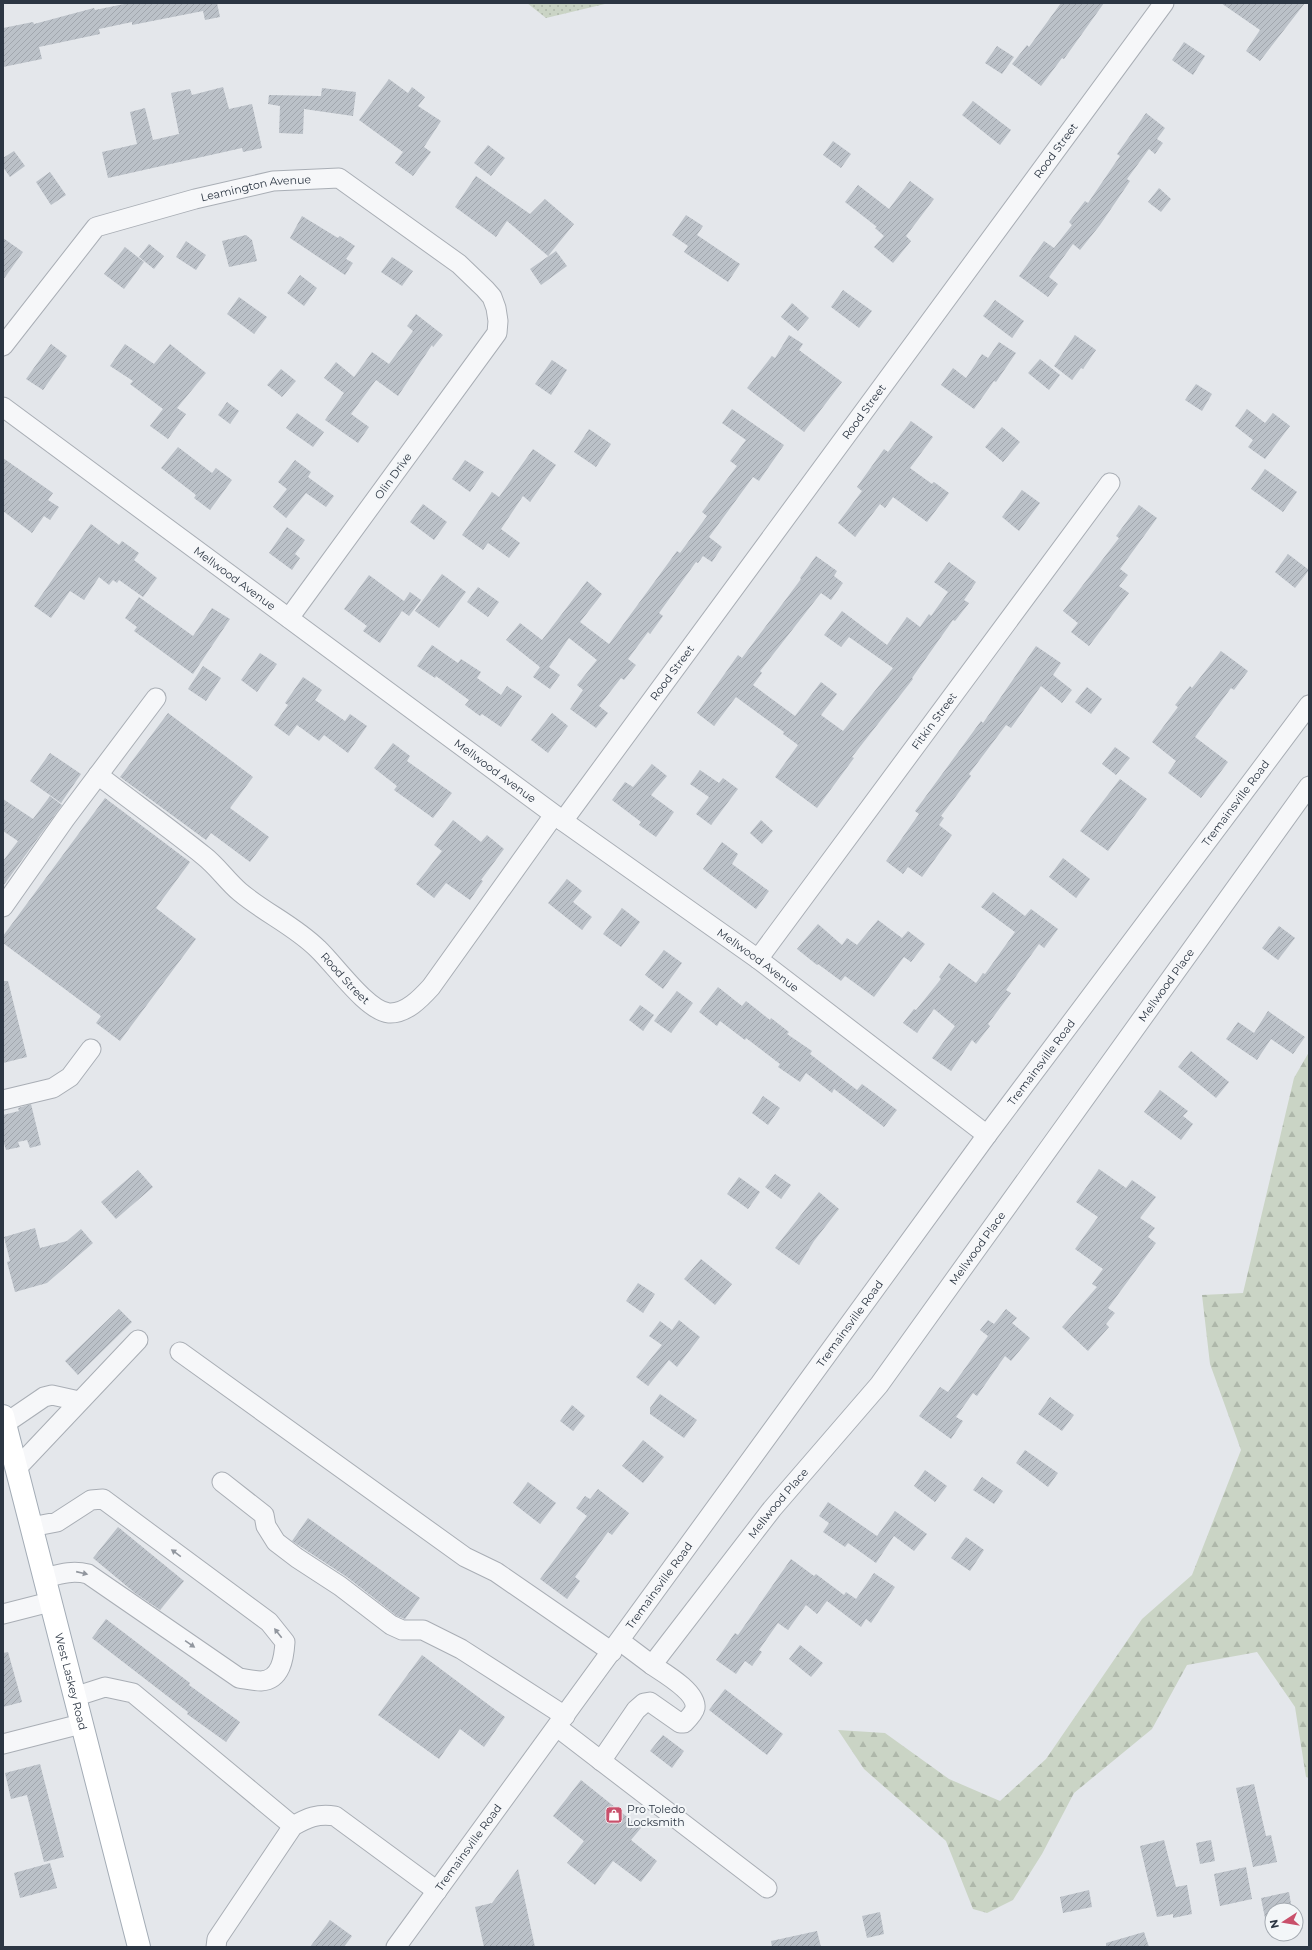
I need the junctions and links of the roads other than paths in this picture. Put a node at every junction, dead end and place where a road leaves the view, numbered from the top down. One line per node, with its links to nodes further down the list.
1 (1164, 3): 11 (street, Rood Street)
2 (497, 333): 3 (street, Leamington Avenue); 6 (street, Olin Drive)
3 (3, 346)
4 (3, 407): 6 (street, Mellwood Avenue)
5 (1110, 483): 13 (street, Fitkin Street)
6 (289, 618): 11 (street, Mellwood Avenue)
7 (156, 698): 9 (street)
8 (1309, 705): 16 (street, Tremainsville Road)
9 (98, 775): 11 (street, Rood Street); 12 (street)
10 (1309, 786): 28 (street, Mellwood Place)
11 (558, 818): 13 (street, Mellwood Avenue)
12 (3, 907)
13 (758, 959): 16 (street, Mellwood Avenue)
14 (91, 1049): 15 (street)
15 (3, 1100)
16 (988, 1135): 27 (street, Tremainsville Road)
17 (138, 1340): 19 (street)
18 (180, 1352): 27 (street)
19 (79, 1401): 20 (street); 21 (street)
20 (4, 1422): 21 (main road, West Laskey Road)
21 (16, 1469): 23 (main road, West Laskey Road)
22 (222, 1482): 30 (street)
23 (31, 1527): 24 (main road, West Laskey Road); 24 (street, one-way to 23)
24 (44, 1578): 25 (main road, West Laskey Road)
25 (50, 1602): 26 (street); 29 (main road, West Laskey Road)
26 (3, 1614)
27 (616, 1646): 28 (street); 30 (street, Tremainsville Road)
28 (652, 1664): 33 (street)
29 (74, 1697): 31 (main road, West Laskey Road); 34 (street)
30 (561, 1721): 33 (street); 36 (street, Tremainsville Road)
31 (81, 1724): 32 (street); 37 (main road, West Laskey Road)
32 (3, 1744)
33 (601, 1761): 35 (street)
34 (293, 1826): 36 (street); 38 (street)
35 (767, 1888)
36 (437, 1891): 39 (street, Tremainsville Road)
37 (140, 1947)
38 (216, 1947)
39 (396, 1947)

